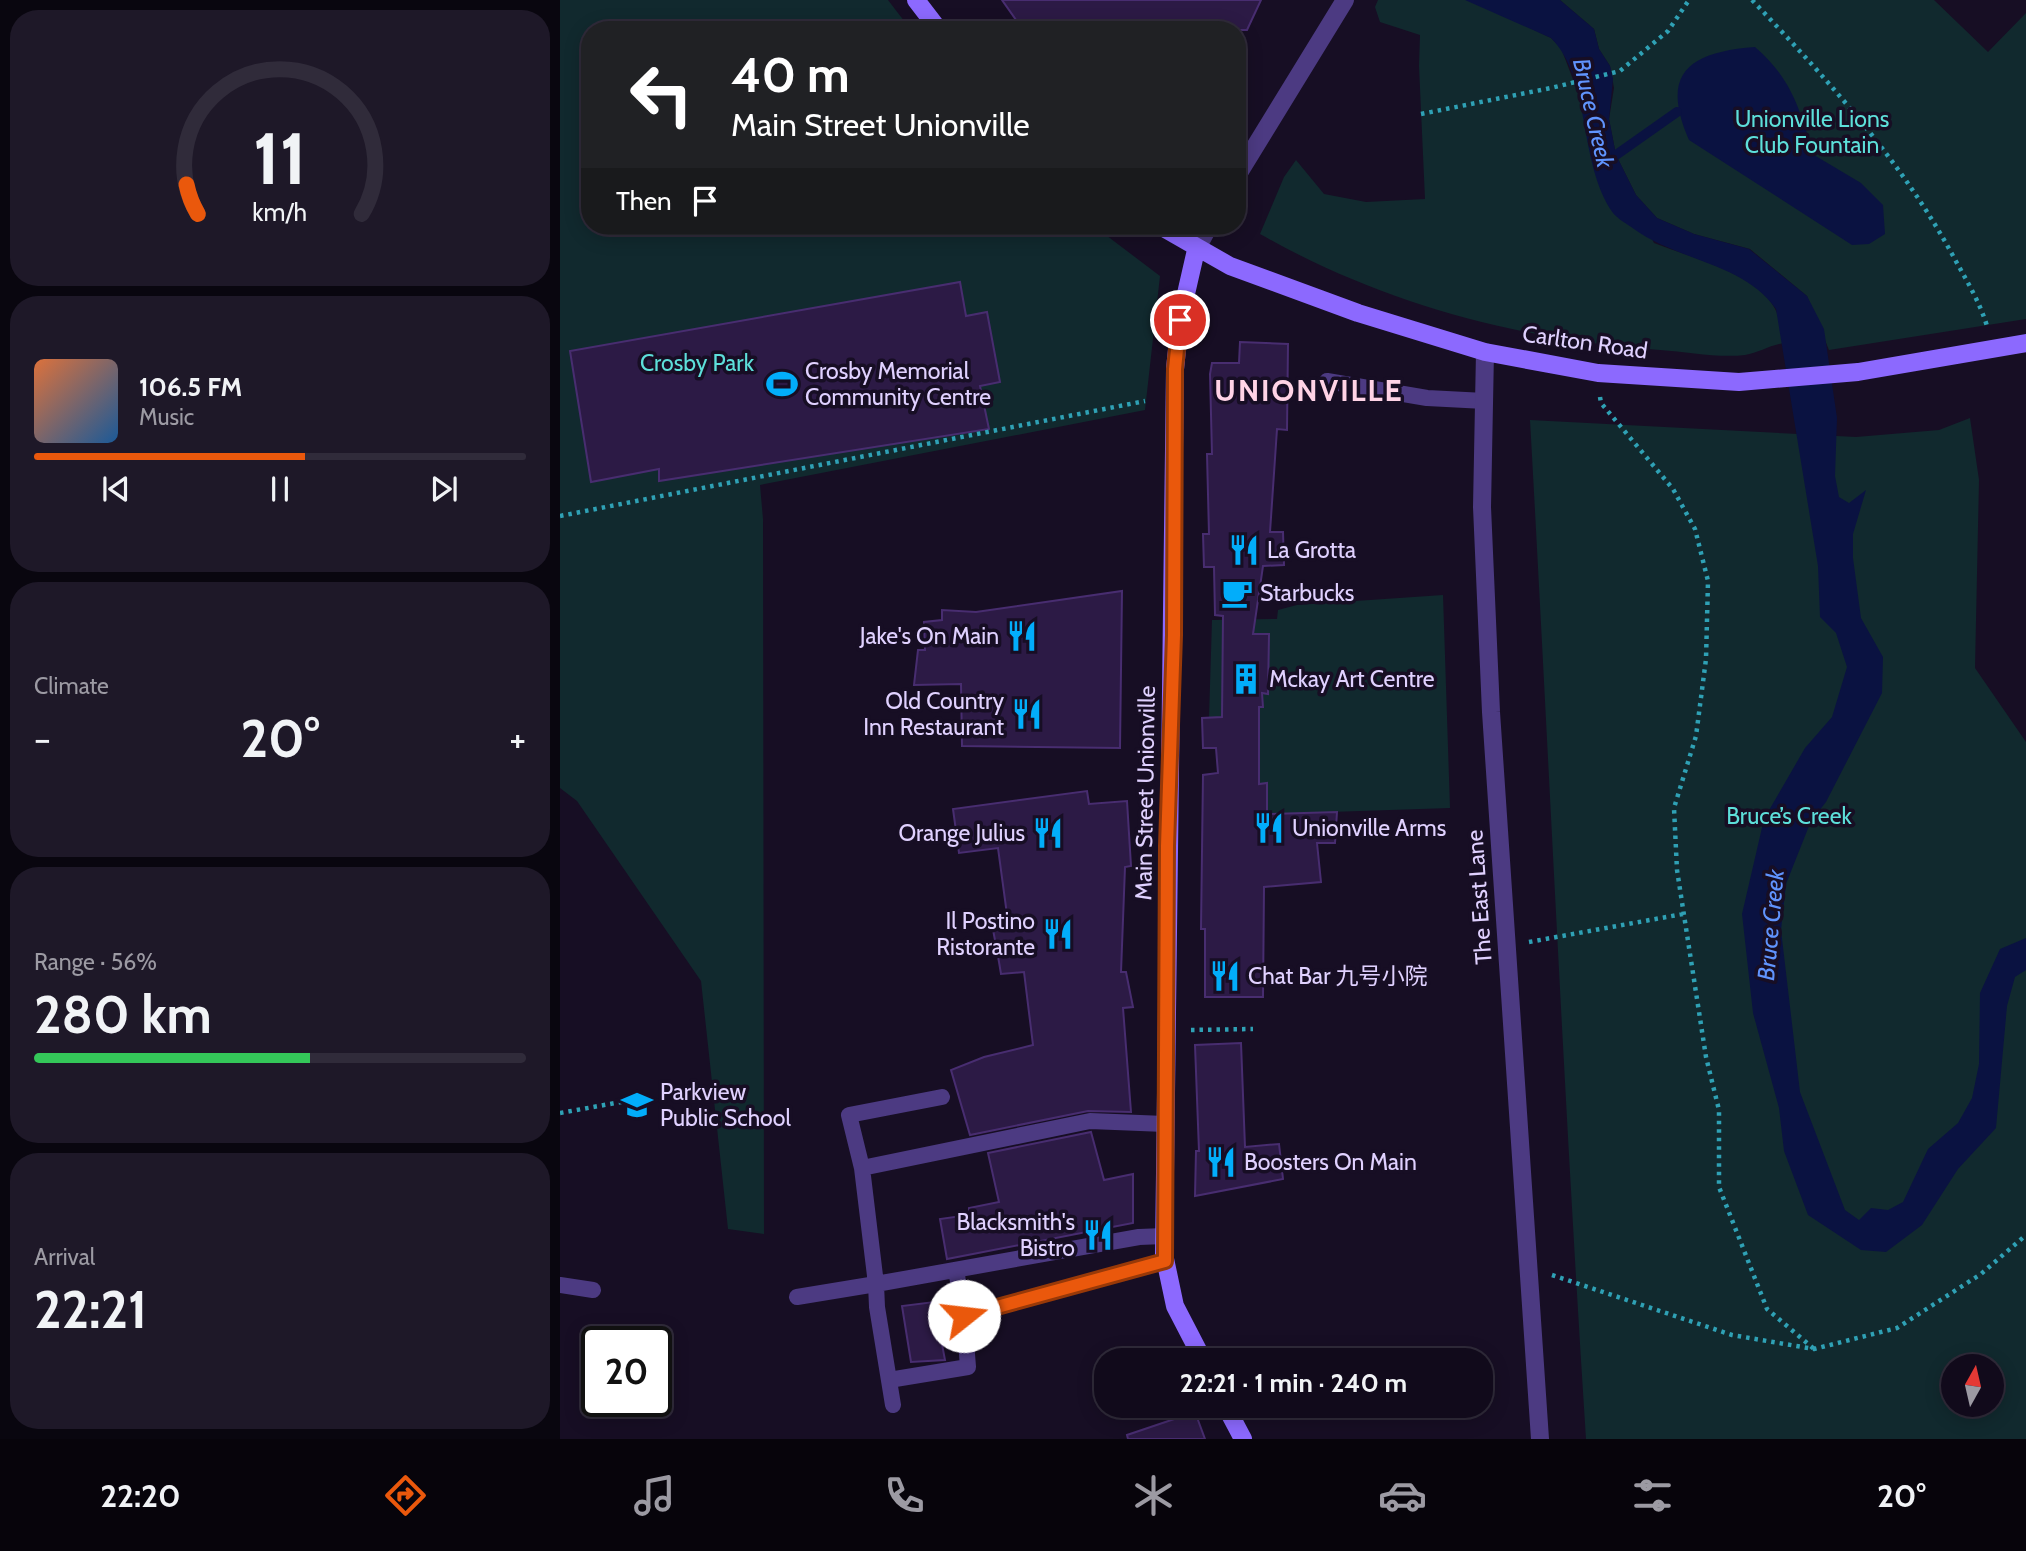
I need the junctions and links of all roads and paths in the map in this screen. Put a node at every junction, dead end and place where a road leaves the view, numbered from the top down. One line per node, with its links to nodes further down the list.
1 (916, 0): 5 (main road)
2 (1345, 0): 7 (street)
3 (1689, 0): 6 (path)
4 (1752, 0): 12 (path)
5 (932, 21)
6 (1421, 114)
7 (1246, 161)
8 (1174, 235): 10 (main road, Carlton Road)
9 (1204, 235): 10 (street, Main Street Unionville)
10 (1196, 250): 13 (main road, Carlton Road); 26 (main road, Main Street Unionville)
11 (2026, 343): 12 (main road, Carlton Road)
12 (1994, 348): 14 (main road, Carlton Road)
13 (1485, 352): 14 (main road, Carlton Road); 17 (street, The East Lane)
14 (1598, 373): 19 (path)
15 (1326, 381): 17 (lane)
16 (1145, 401): 18 (path)
17 (1485, 401): 20 (street, The East Lane)
18 (560, 516)
19 (1683, 914): 20 (path); 39 (path)
20 (1507, 946): 31 (street, The East Lane)
21 (1252, 1029): 22 (path)
22 (1191, 1030)
23 (942, 1097): 27 (lane)
24 (632, 1101): 25 (path)
25 (560, 1113)
26 (1165, 1124): 27 (lane); 29 (main road, Main Street Unionville)
27 (862, 1168): 33 (lane)
28 (2026, 1235): 39 (path)
29 (1164, 1236): 30 (main road, Main Street Unionville); 32 (lane)
30 (1165, 1261): 37 (lane); 38 (main road, Main Street Unionville)
31 (1528, 1267): 39 (path); 44 (street, The East Lane)
32 (956, 1270): 33 (lane); 37 (lane)
33 (876, 1283): 36 (lane); 40 (lane)
34 (560, 1285): 35 (lane)
35 (593, 1290)
36 (797, 1297)
37 (964, 1316): 40 (lane)
38 (1197, 1348)
39 (1814, 1349)
40 (889, 1380): 41 (lane)
41 (893, 1405)
42 (1232, 1418): 43 (main road)
43 (1242, 1439)
44 (1540, 1439)

